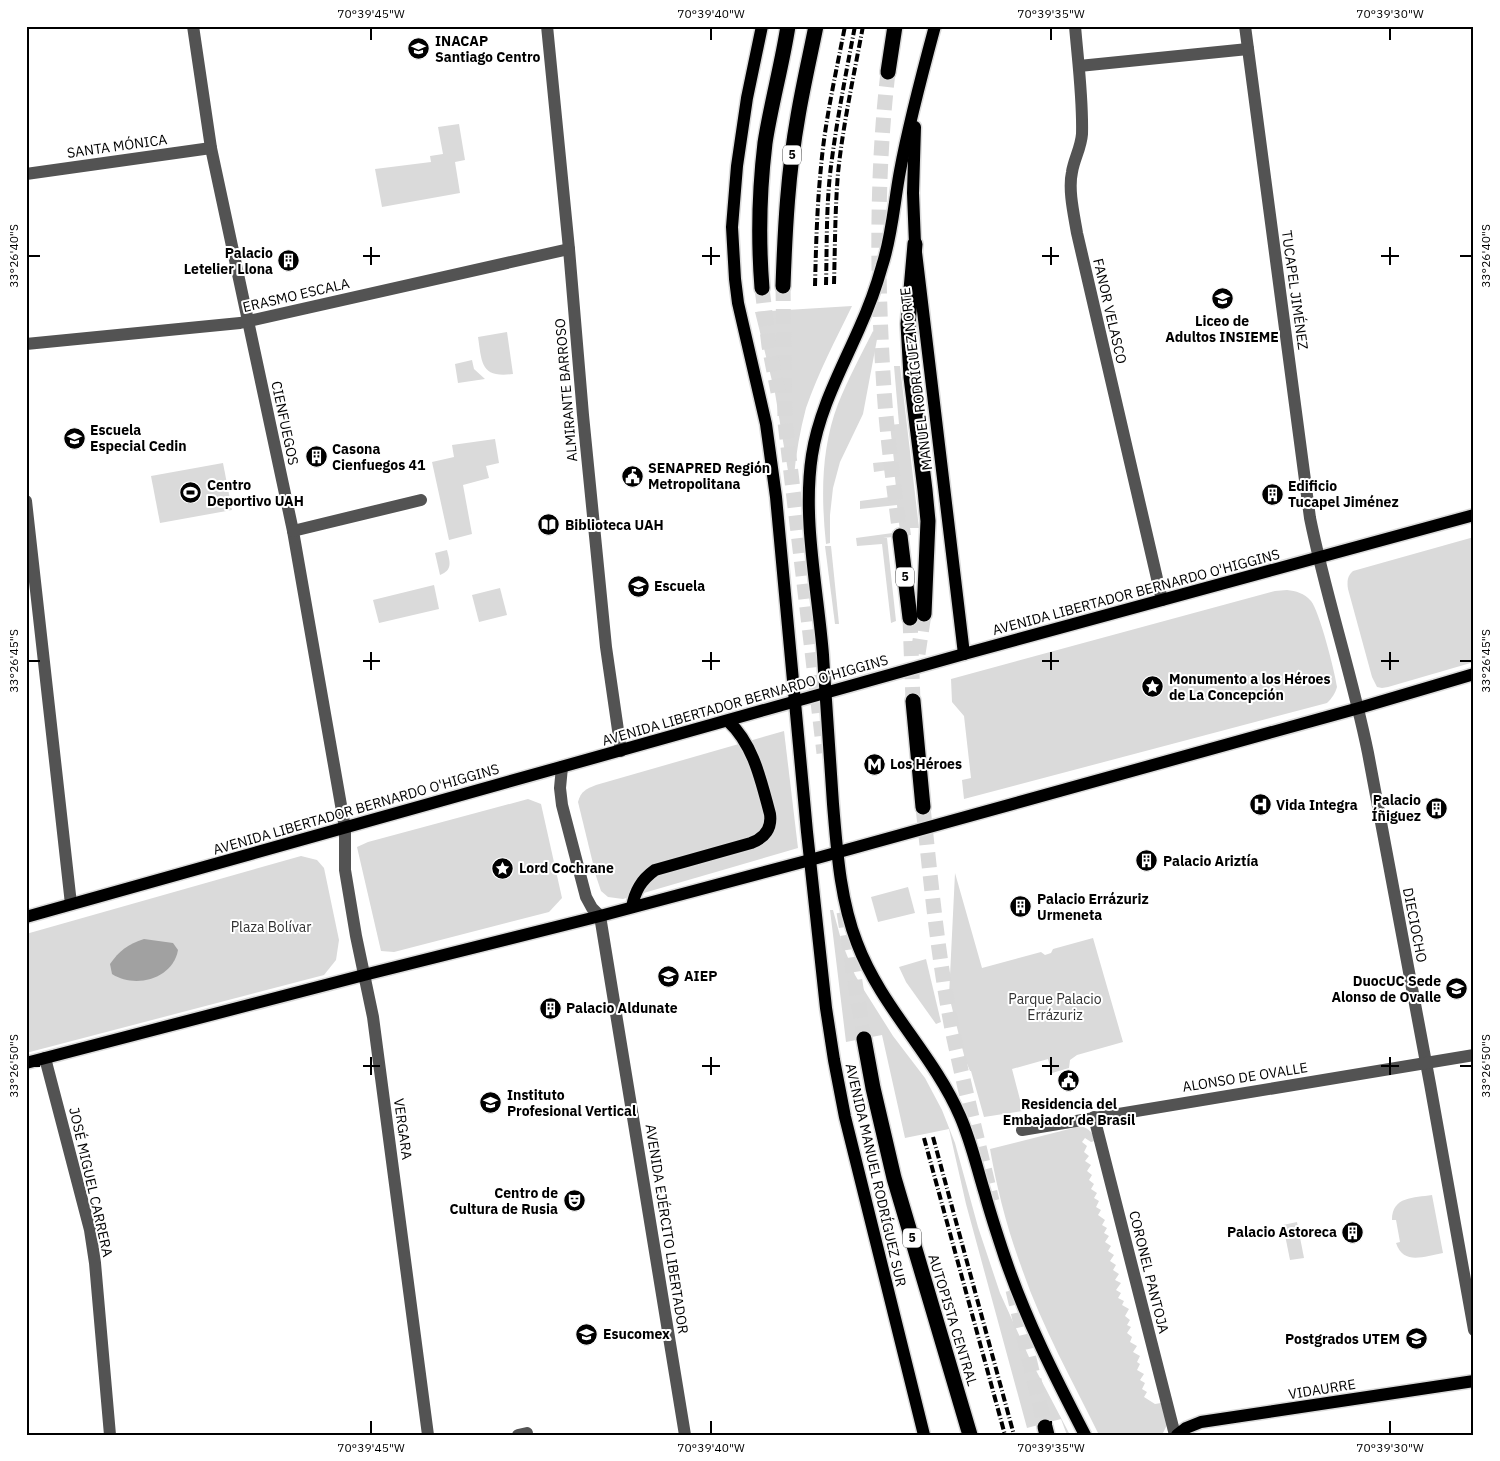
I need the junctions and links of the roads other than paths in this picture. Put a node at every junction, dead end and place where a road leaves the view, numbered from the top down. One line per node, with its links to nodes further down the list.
1 (193, 26): 14 (street, CIENFUEGOS)
2 (547, 26): 17 (street, ALMIRANTE BARROSO)
3 (762, 26): 33 (main road, AVENIDA MANUEL RODRÍGUEZ SUR)
4 (788, 26): 19 (highway)
5 (816, 26): 18 (highway, 5)
6 (895, 26): 12 (highway)
7 (935, 26): 13 (main road)
8 (1075, 26): 11 (street, FANOR VELASCO)
9 (1245, 26): 10 (street, TUCAPEL JIMÉNEZ)
10 (1248, 49): 11 (street); 27 (street, TUCAPEL JIMÉNEZ)
11 (1079, 66): 28 (street, FANOR VELASCO)
12 (888, 72)
13 (915, 100): 16 (main road, MANUEL RODRÍGUEZ NORTE); 31 (main road)
14 (211, 148): 15 (street, SANTA MÓNICA); 20 (street, CIENFUEGOS)
15 (26, 174)
16 (915, 244): 26 (highway, 5); 29 (main road, MANUEL RODRÍGUEZ NORTE)
17 (569, 249): 20 (street, ERASMO ESCALA); 36 (street, ALMIRANTE BARROSO)
18 (783, 286)
19 (762, 288)
20 (248, 322): 21 (street, ERASMO ESCALA); 25 (street, CIENFUEGOS)
21 (26, 344)
22 (421, 500): 25 (street)
23 (26, 501): 42 (street)
24 (1474, 515): 27 (main road, AVENIDA LIBERTADOR BERNARDO O'HIGGINS)
25 (293, 531): 39 (street, CIENFUEGOS)
26 (900, 536)
27 (1319, 558): 28 (main road, AVENIDA LIBERTADOR BERNARDO O'HIGGINS); 34 (street, DIECIOCHO)
28 (1162, 600): 29 (main road, AVENIDA LIBERTADOR BERNARDO O'HIGGINS)
29 (964, 654): 31 (main road, AVENIDA LIBERTADOR BERNARDO O'HIGGINS)
30 (1474, 674): 34 (main road)
31 (825, 694): 33 (main road, AVENIDA LIBERTADOR BERNARDO O'HIGGINS); 40 (main road)
32 (913, 701): 38 (highway)
33 (794, 702): 35 (main road, AVENIDA LIBERTADOR BERNARDO O'HIGGINS); 41 (main road, AVENIDA MANUEL RODRÍGUEZ SUR)
34 (1359, 708): 40 (main road); 51 (street, DIECIOCHO)
35 (728, 721): 36 (main road, AVENIDA LIBERTADOR BERNARDO O'HIGGINS); 43 (main road)
36 (621, 751): 37 (main road, AVENIDA LIBERTADOR BERNARDO O'HIGGINS)
37 (562, 767): 39 (main road, AVENIDA LIBERTADOR BERNARDO O'HIGGINS); 44 (street, AVENIDA EJÉRCITO LIBERTADOR)
38 (923, 807)
39 (345, 828): 42 (main road, AVENIDA LIBERTADOR BERNARDO O'HIGGINS); 46 (street, VERGARA)
40 (837, 852): 41 (main road); 61 (main road)
41 (810, 860): 43 (main road); 59 (main road, AVENIDA MANUEL RODRÍGUEZ SUR)
42 (71, 904): 45 (main road, AVENIDA LIBERTADOR BERNARDO O'HIGGINS)
43 (632, 907): 44 (main road)
44 (600, 916): 46 (main road); 58 (street, AVENIDA EJÉRCITO LIBERTADOR)
45 (26, 917)
46 (364, 975): 49 (main road); 57 (street, VERGARA)
47 (864, 1039): 60 (highway, AUTOPISTA CENTRAL / 5)
48 (1474, 1055): 51 (street, ALONSO DE OVALLE)
49 (45, 1058): 50 (main road); 56 (street, JOSÉ MIGUEL CARRERA)
50 (26, 1063)
51 (1426, 1063): 52 (street, ALONSO DE OVALLE); 54 (street, DIECIOCHO)
52 (1094, 1118): 53 (street, ALONSO DE OVALLE); 62 (street, CORONEL PANTOJA)
53 (1022, 1130)
54 (1474, 1330)
55 (1474, 1381): 62 (main road, VIDAURRE)
56 (110, 1435)
57 (428, 1435)
58 (685, 1435)
59 (924, 1435)
60 (970, 1435)
61 (1085, 1435)
62 (1176, 1435)

